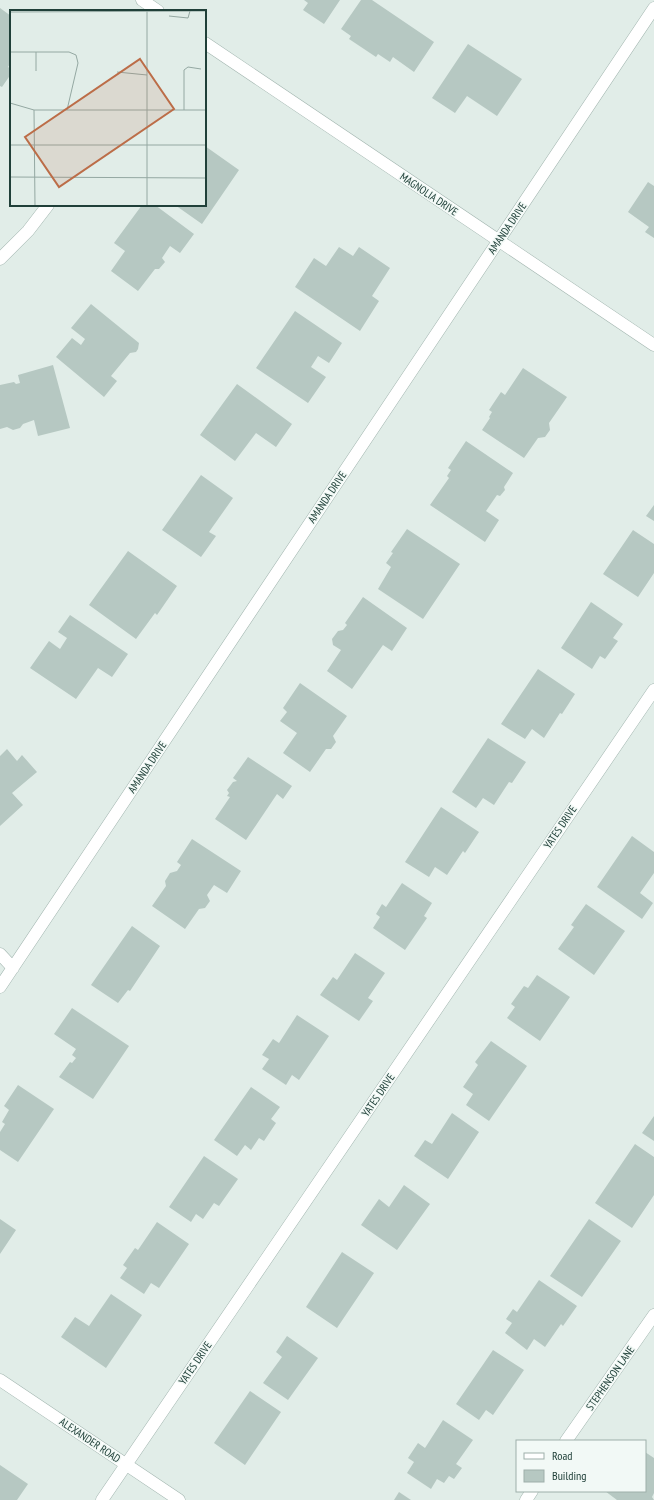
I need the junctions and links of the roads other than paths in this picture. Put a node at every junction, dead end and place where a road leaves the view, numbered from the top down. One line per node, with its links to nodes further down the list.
1 (142, 0): 3 (street)
2 (654, 8): 6 (street, AMANDA DRIVE)
3 (157, 10)
4 (206, 44): 6 (street, MAGNOLIA DRIVE)
5 (47, 206): 7 (street)
6 (498, 241): 8 (street, MAGNOLIA DRIVE); 11 (street, AMANDA DRIVE)
7 (0, 259)
8 (654, 345)
9 (654, 690): 16 (street, YATES DRIVE)
10 (0, 954): 11 (street)
11 (13, 968): 12 (street, AMANDA DRIVE)
12 (0, 987)
13 (654, 1315): 15 (street, STEPHENSON LANE)
14 (0, 1380): 16 (street, ALEXANDER ROAD)
15 (567, 1440)
16 (126, 1464): 17 (street, YATES DRIVE); 18 (street, ALEXANDER ROAD)
17 (102, 1500)
18 (179, 1500)

